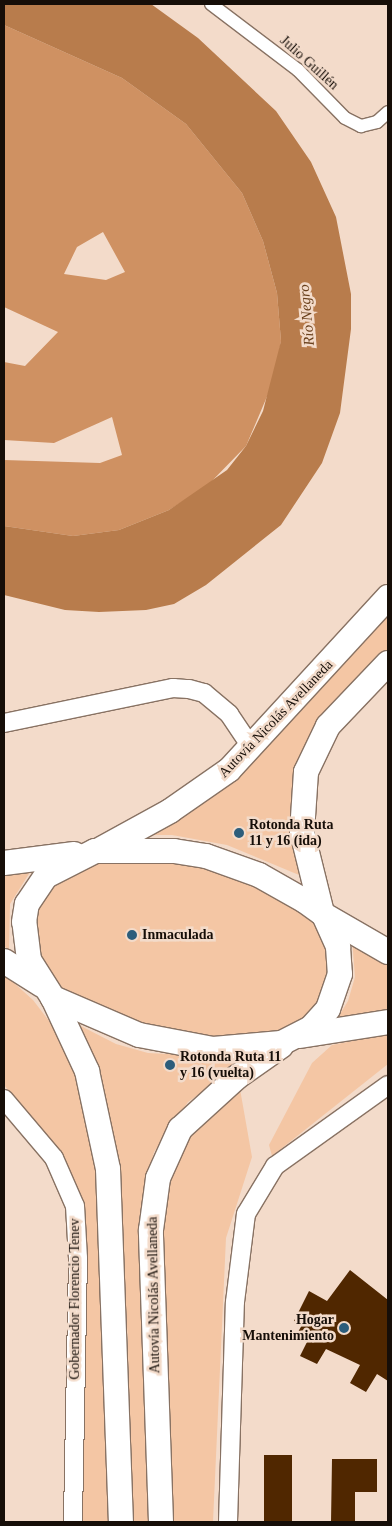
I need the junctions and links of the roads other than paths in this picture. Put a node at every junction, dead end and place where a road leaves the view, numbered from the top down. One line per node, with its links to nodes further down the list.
1 (211, 4): 2 (street, Julio Guillén)
2 (388, 112)
3 (388, 598): 6 (highway, Autovía Nicolás Avellaneda)
4 (388, 663): 9 (highway)
5 (4, 723): 6 (street)
6 (251, 747): 7 (highway, Autovía Nicolás Avellaneda)
7 (93, 852): 8 (highway); 9 (highway); 12 (highway, Autovía Nicolás Avellaneda)
8 (4, 863)
9 (323, 914): 10 (highway); 14 (highway, Autovía Nicolás Avellaneda)
10 (388, 952)
11 (4, 961): 12 (highway)
12 (48, 992): 14 (highway); 18 (highway)
13 (388, 1022): 14 (highway)
14 (295, 1037): 19 (highway, Autovía Nicolás Avellaneda)
15 (388, 1085): 20 (street)
16 (4, 1099): 17 (street, Gobernador Florencio Tenev)
17 (73, 1522)
18 (121, 1522)
19 (161, 1522)
20 (228, 1522)

